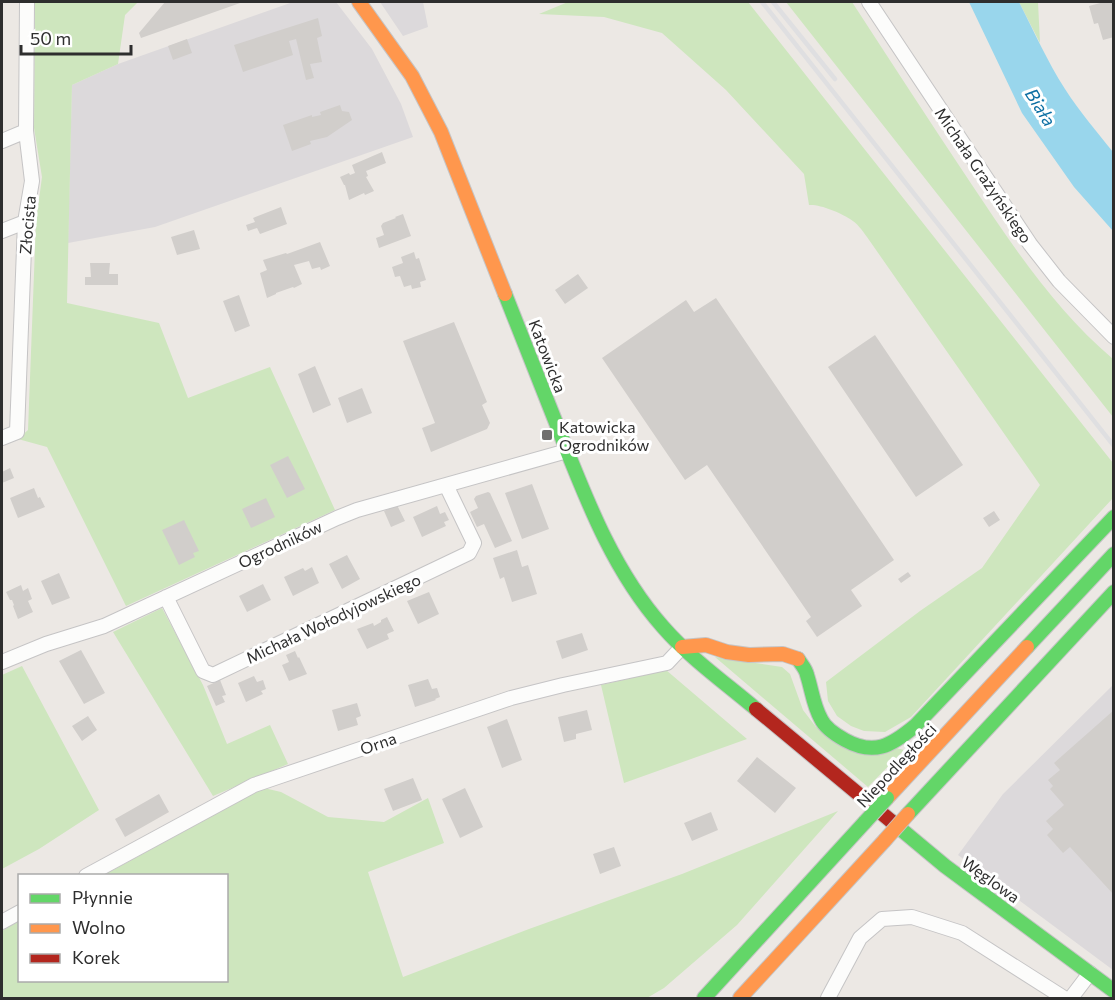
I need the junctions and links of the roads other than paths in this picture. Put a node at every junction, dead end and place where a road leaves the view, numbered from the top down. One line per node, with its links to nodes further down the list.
1 (27, 2): 4 (street, Złocista)
2 (360, 2): 10 (main road, Katowicka)
3 (869, 2): 8 (street, Michała Grażyńskiego)
4 (26, 131): 5 (street); 6 (street, Złocista)
5 (2, 141)
6 (26, 222): 7 (street); 9 (street, Złocista)
7 (2, 231)
8 (1113, 337)
9 (2, 438)
10 (567, 451): 11 (street, Ogrodników); 16 (main road, Katowicka)
11 (446, 485): 15 (street, Ogrodników); 15 (street, Michała Wołodyjowskiego)
12 (1113, 517): 16 (main road)
13 (1113, 554): 24 (main road, Niepodległości, bridge)
14 (1113, 592): 25 (main road, bridge)
15 (166, 597): 17 (street, Ogrodników)
16 (682, 647): 18 (main road, Katowicka); 19 (street, Orna)
17 (2, 662)
18 (852, 789): 22 (main road, Węglowa)
19 (90, 874)
20 (18, 913): 21 (street)
21 (2, 921)
22 (1090, 973): 23 (main road, Węglowa); 28 (street)
23 (1113, 992)
24 (698, 995)
25 (740, 999)
26 (828, 999): 27 (street)
27 (1064, 999)
28 (1071, 999)

